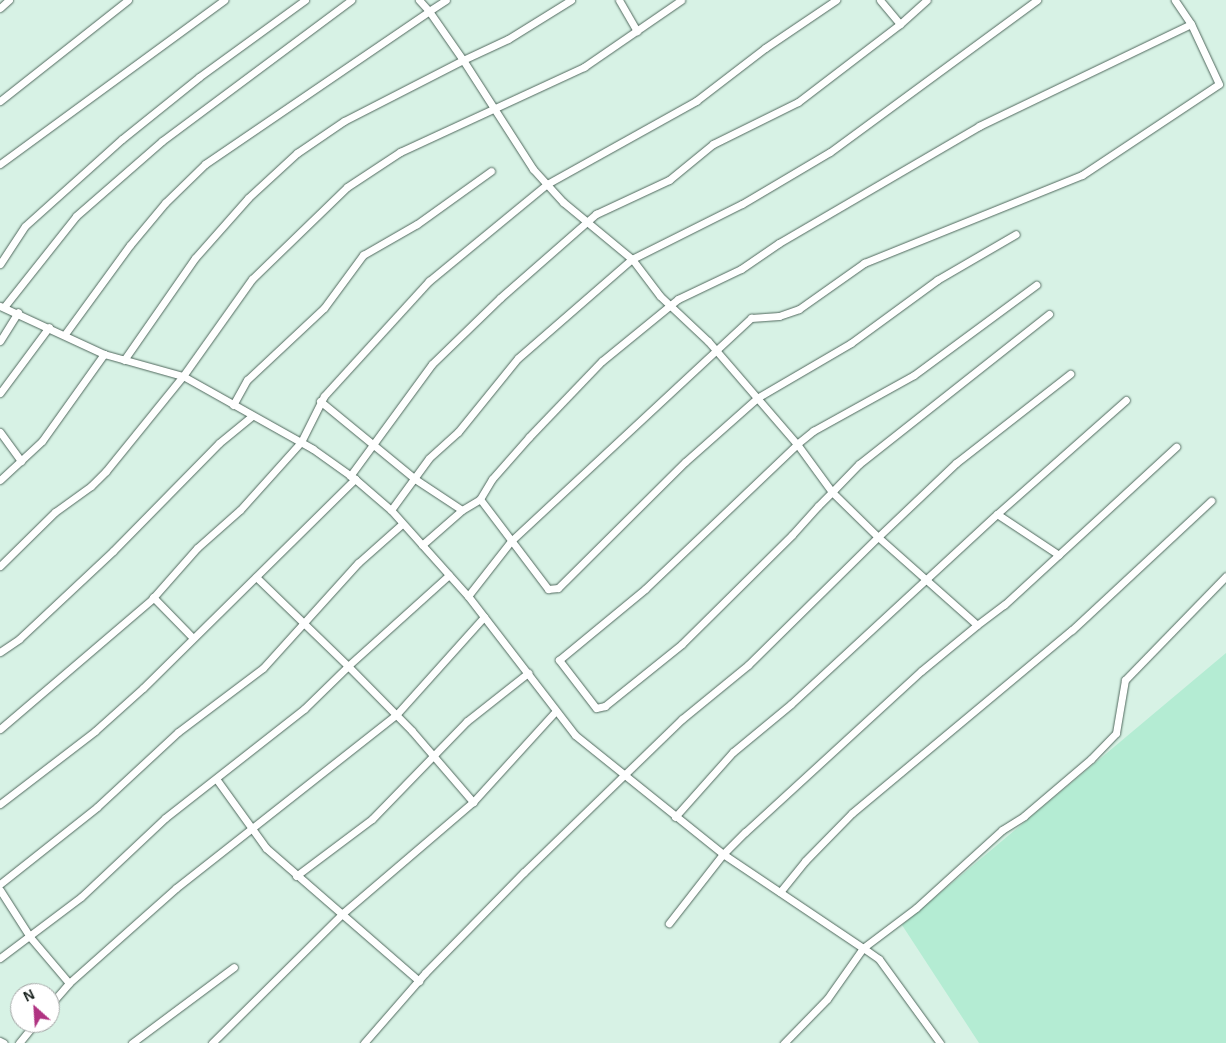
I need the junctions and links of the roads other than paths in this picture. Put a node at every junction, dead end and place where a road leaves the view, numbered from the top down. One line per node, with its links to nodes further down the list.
1 (9, 0): 16 (street)
2 (128, 0): 22 (street)
3 (224, 0): 24 (street)
4 (305, 0): 30 (street)
5 (351, 0): 32 (street)
6 (419, 0): 17 (street)
7 (446, 0): 17 (street)
8 (571, 0): 21 (street)
9 (619, 0): 20 (street)
10 (681, 0): 20 (street)
11 (836, 0): 26 (street)
12 (880, 0): 18 (street)
13 (927, 0): 18 (street)
14 (1037, 0): 29 (street)
15 (1175, 0): 19 (street)
16 (0, 8)
17 (429, 11): 21 (street); 37 (street)
18 (900, 24): 27 (street)
19 (1191, 24): 33 (street); 39 (street)
20 (637, 31): 23 (street)
21 (463, 60): 23 (street); 41 (street)
22 (0, 101)
23 (492, 108): 26 (street); 43 (street)
24 (0, 164)
25 (491, 172): 48 (street)
26 (547, 184): 27 (street); 47 (street)
27 (588, 221): 29 (street); 52 (street)
28 (1016, 234): 45 (street)
29 (632, 259): 33 (street); 57 (street)
30 (0, 264)
31 (1036, 285): 53 (street)
32 (2, 306): 34 (street)
33 (670, 306): 39 (street); 60 (street)
34 (18, 312): 36 (street); 38 (street)
35 (1049, 314): 59 (street)
36 (49, 327): 37 (street); 44 (street)
37 (66, 334): 40 (street)
38 (0, 341)
39 (717, 353): 45 (street); 67 (street)
40 (104, 354): 41 (street); 55 (street)
41 (124, 360): 43 (street)
42 (1070, 374): 66 (street)
43 (183, 376): 48 (street); 70 (street)
44 (0, 393)
45 (757, 398): 53 (street); 67 (street)
46 (1126, 400): 64 (street)
47 (320, 402): 51 (street); 52 (street)
48 (233, 404): 49 (street)
49 (252, 416): 51 (street); 81 (street)
50 (0, 432): 55 (street)
51 (301, 442): 56 (street); 76 (street)
52 (374, 444): 56 (street); 57 (street)
53 (797, 444): 59 (street); 59 (street)
54 (1176, 448): 69 (street)
55 (21, 461): 58 (street)
56 (352, 477): 62 (street); 73 (street)
57 (415, 479): 62 (street); 63 (street)
58 (0, 480)
59 (832, 492): 66 (street)
60 (480, 499): 63 (street); 67 (street)
61 (1211, 501): 98 (street)
62 (391, 510): 65 (street)
63 (462, 510): 68 (street)
64 (997, 514): 69 (street); 74 (street)
65 (402, 524): 68 (street); 78 (street)
66 (878, 537): 74 (street); 88 (street)
67 (511, 541): 75 (street)
68 (422, 545): 71 (street)
69 (1059, 555): 79 (street)
70 (0, 566)
71 (448, 575): 75 (street); 82 (street)
72 (1226, 576): 102 (street)
73 (256, 577): 78 (street); 80 (street)
74 (923, 579): 79 (street); 92 (street)
75 (468, 596): 77 (street)
76 (153, 597): 80 (street); 86 (street)
77 (484, 617): 83 (street); 85 (street)
78 (303, 623): 82 (street); 96 (street)
79 (977, 626): 94 (street)
80 (192, 637): 91 (street)
81 (0, 652)
82 (348, 666): 85 (street); 89 (street)
83 (528, 673): 84 (street); 87 (street)
84 (555, 712): 88 (street); 90 (street)
85 (396, 715): 87 (street); 93 (street)
86 (0, 729)
87 (435, 756): 90 (street); 95 (street)
88 (625, 775): 92 (street); 105 (street)
89 (217, 780): 93 (street); 101 (street)
90 (473, 802): 99 (street)
91 (0, 804)
92 (675, 817): 94 (street)
93 (252, 828): 95 (street); 106 (street)
94 (723, 854): 98 (street); 100 (street)
95 (296, 876): 99 (street)
96 (0, 884)
97 (0, 890): 101 (street)
98 (780, 892): 102 (street)
99 (344, 913): 105 (street); 113 (street)
100 (669, 923)
101 (30, 937): 103 (street); 106 (street)
102 (863, 948): 115 (street); 116 (street)
103 (0, 958)
104 (234, 967): 112 (street)
105 (419, 981): 114 (street)
106 (68, 983): 107 (street)
107 (60, 993)
108 (28, 1033): 111 (street)
109 (0, 1041): 110 (street)
110 (4, 1043)
111 (19, 1043)
112 (132, 1043)
113 (212, 1043)
114 (364, 1043)
115 (784, 1043)
116 (940, 1043)

